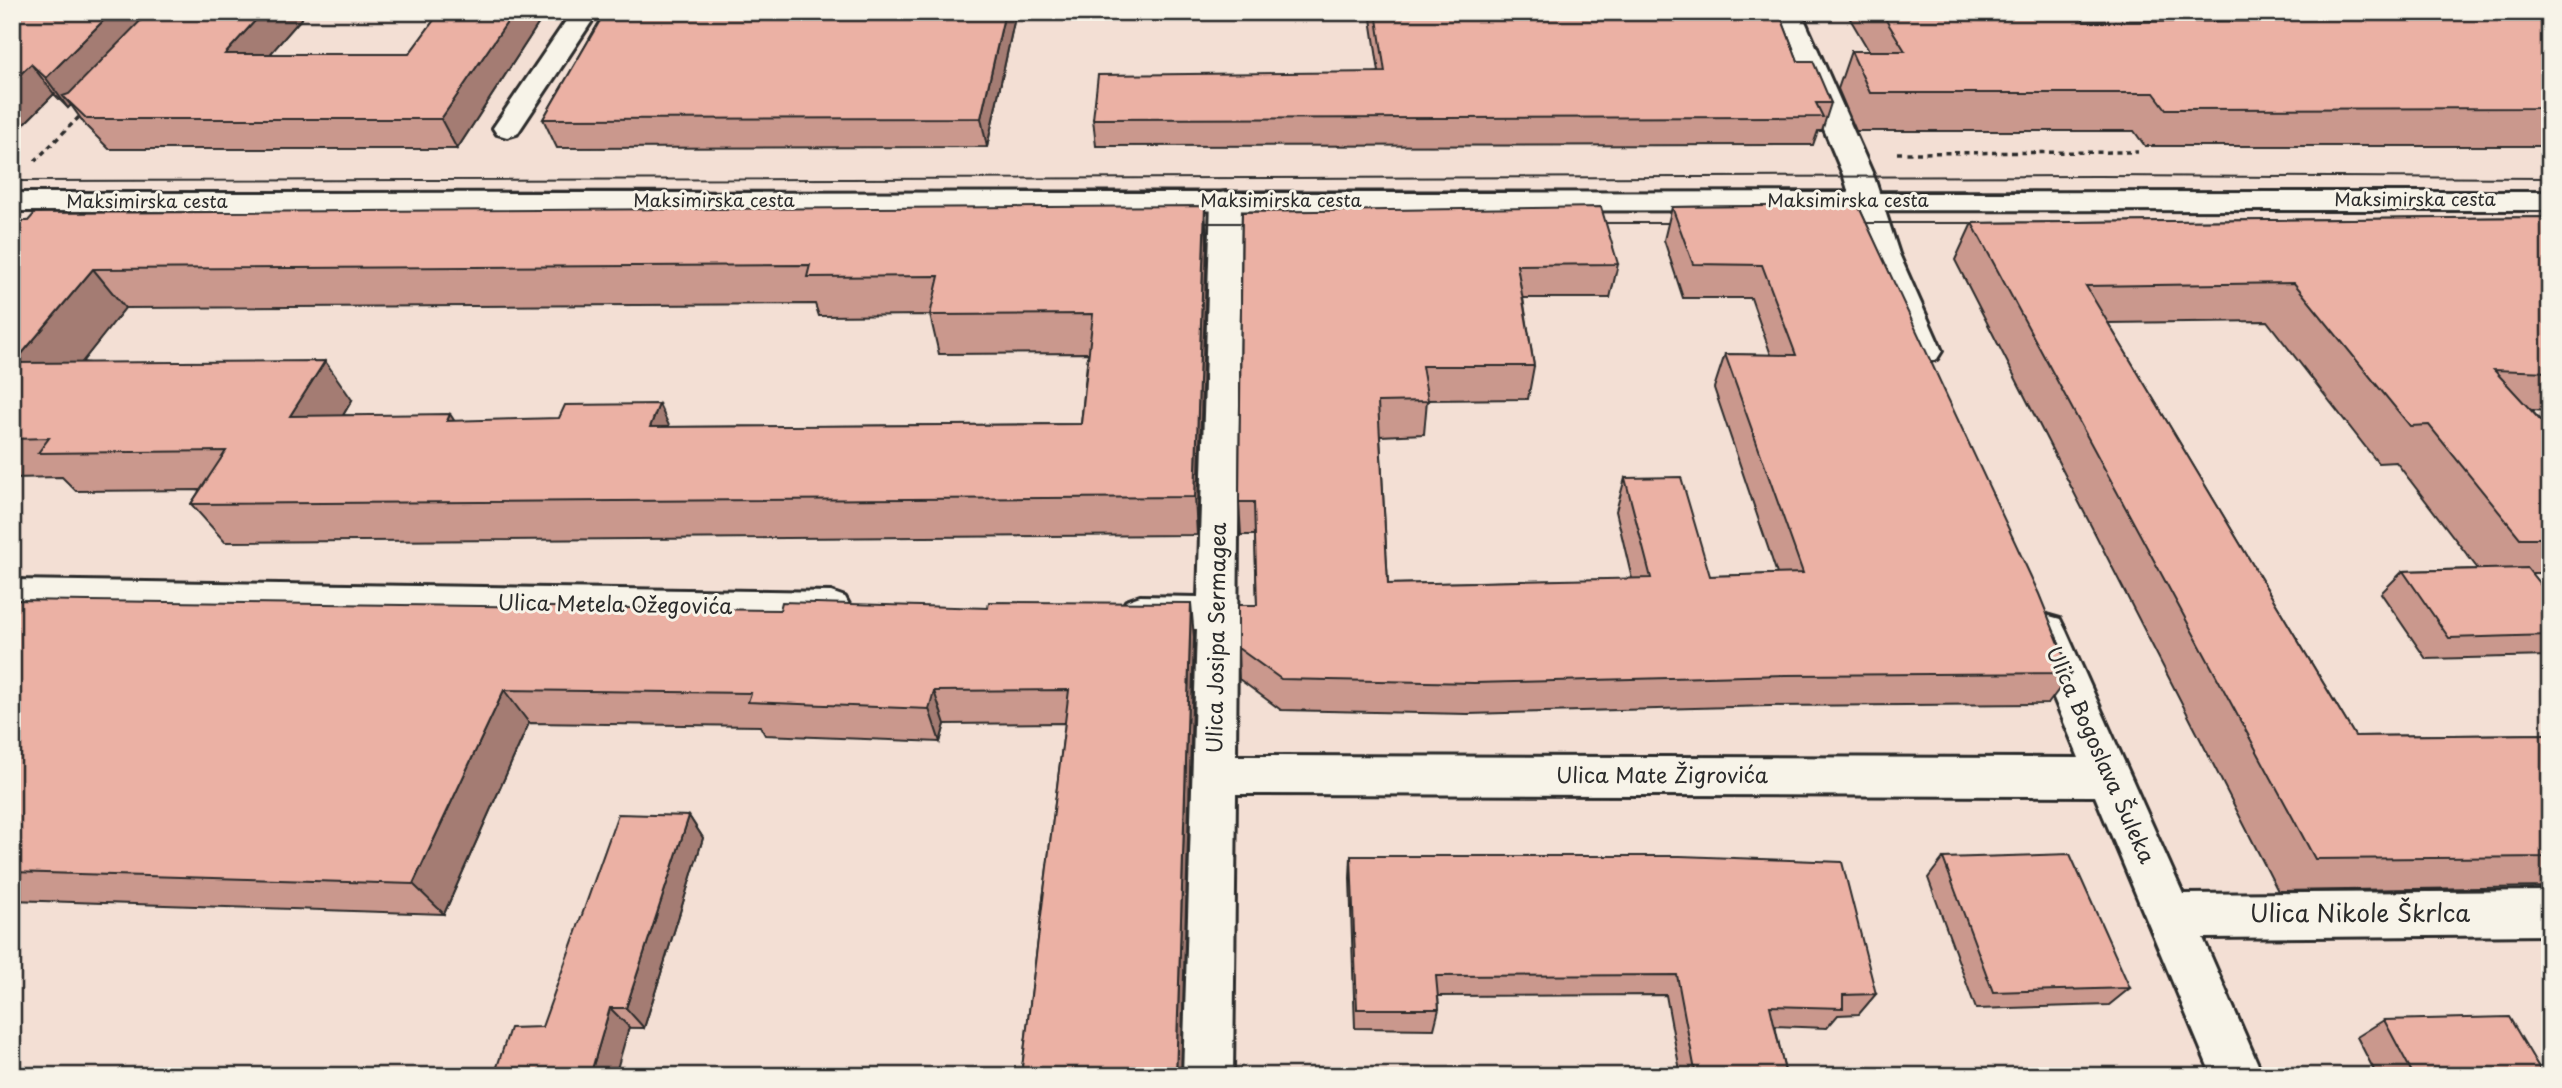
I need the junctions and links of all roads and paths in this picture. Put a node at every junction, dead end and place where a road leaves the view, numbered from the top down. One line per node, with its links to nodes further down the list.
1 (585, 12): 4 (street)
2 (1788, 12): 9 (street)
3 (80, 116): 7 (path)
4 (506, 128)
5 (2138, 152): 6 (path)
6 (1892, 153)
7 (36, 161)
8 (1226, 201): 9 (street, Maksimirska cesta); 11 (street, Maksimirska cesta); 17 (street, Ulica Josipa Sermagea)
9 (1867, 201): 10 (street, Maksimirska cesta); 12 (street)
10 (2550, 201)
11 (12, 202)
12 (1938, 382)
13 (12, 596): 15 (street, Ulica Metela Ožegovića)
14 (2032, 599): 19 (street, Ulica Bogoslava Šuleka)
15 (872, 608)
16 (1108, 612): 17 (street)
17 (1219, 613): 18 (street, Ulica Josipa Sermagea)
18 (1214, 775): 19 (street, Ulica Mate Žigrovića); 22 (street, Ulica Josipa Sermagea)
19 (2110, 777): 21 (street, Ulica Bogoslava Šuleka)
20 (2550, 913): 21 (street, Ulica Nikole Škrlca)
21 (2170, 916): 23 (street, Ulica Bogoslava Šuleka)
22 (1208, 1076)
23 (2238, 1076)

